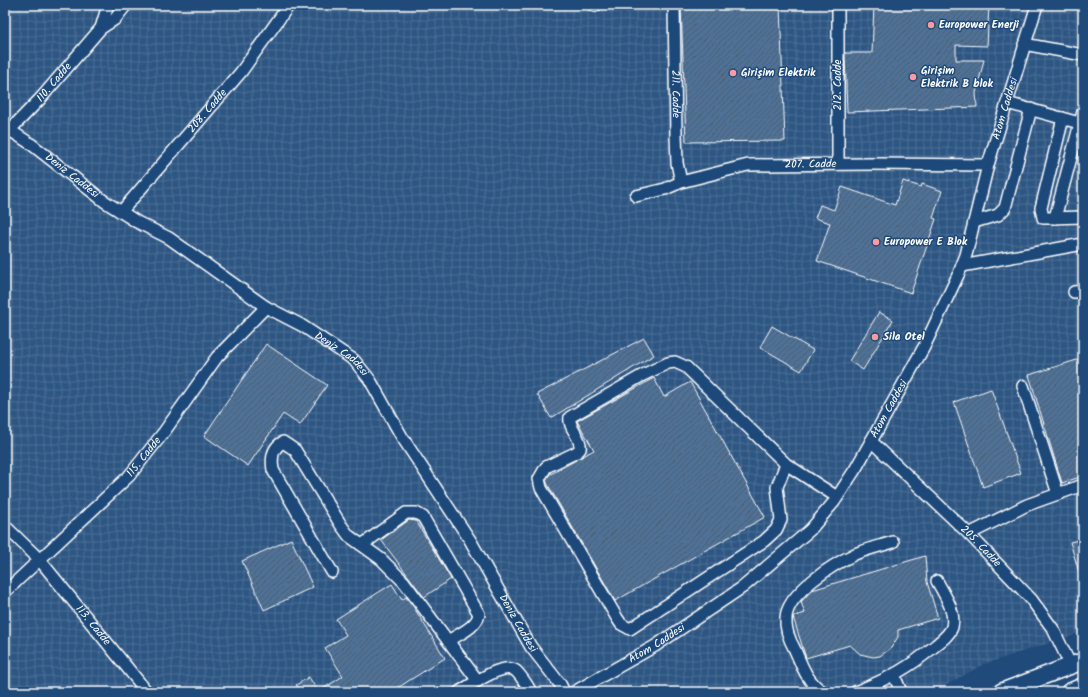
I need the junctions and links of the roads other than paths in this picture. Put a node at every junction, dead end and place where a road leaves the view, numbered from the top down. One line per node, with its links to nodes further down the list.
1 (108, 5): 7 (street, 110. Cadde)
2 (126, 5): 7 (street, 110. Cadde)
3 (289, 5): 19 (street, 208. Cadde)
4 (674, 5): 17 (street, 211. Cadde)
5 (838, 5): 15 (street, 212. Cadde)
6 (1037, 5): 8 (street, Atom Caddesi)
7 (100, 28): 14 (street, 110. Cadde)
8 (1024, 44): 9 (street); 10 (street, Atom Caddesi)
9 (1083, 55)
10 (1006, 103): 11 (street); 16 (street, Atom Caddesi)
11 (1031, 109): 12 (street); 22 (street)
12 (1063, 118): 13 (street); 21 (street)
13 (1082, 120): 21 (street)
14 (7, 130): 19 (street, Deniz Caddesi)
15 (838, 164): 16 (street, 207. Cadde); 17 (street, 207. Cadde)
16 (988, 165): 22 (street, Atom Caddesi)
17 (681, 182): 18 (street, 207. Cadde)
18 (636, 196)
19 (121, 212): 25 (street, Deniz Caddesi)
20 (1083, 216): 21 (street)
21 (1055, 218)
22 (974, 222): 24 (street, Atom Caddesi)
23 (1083, 244): 24 (street)
24 (962, 266): 27 (street, Atom Caddesi)
25 (266, 307): 36 (street, 115. Cadde); 48 (street, Deniz Caddesi)
26 (1023, 386): 30 (street)
27 (871, 441): 31 (street, Atom Caddesi); 33 (street, 205. Cadde)
28 (786, 464): 28 (street); 31 (street)
29 (1083, 485): 30 (street)
30 (1058, 494): 33 (street)
31 (838, 497): 49 (street, Atom Caddesi)
32 (5, 526): 36 (street, 113. Cadde)
33 (969, 534): 41 (street, 205. Cadde)
34 (892, 542): 50 (street)
35 (362, 545): 37 (street); 40 (street); 40 (street)
36 (39, 559): 39 (street, 115. Cadde); 45 (street, 113. Cadde)
37 (332, 572)
38 (938, 581): 42 (street)
39 (5, 592)
40 (448, 641): 43 (street)
41 (1077, 664): 53 (highway)
42 (894, 675): 51 (street); 52 (street)
43 (478, 681): 46 (street); 47 (street)
44 (1083, 686): 54 (highway)
45 (147, 692)
46 (459, 692)
47 (531, 692)
48 (564, 692)
49 (574, 692)
50 (823, 692)
51 (855, 692)
52 (901, 692)
53 (1002, 692)
54 (1069, 692)

